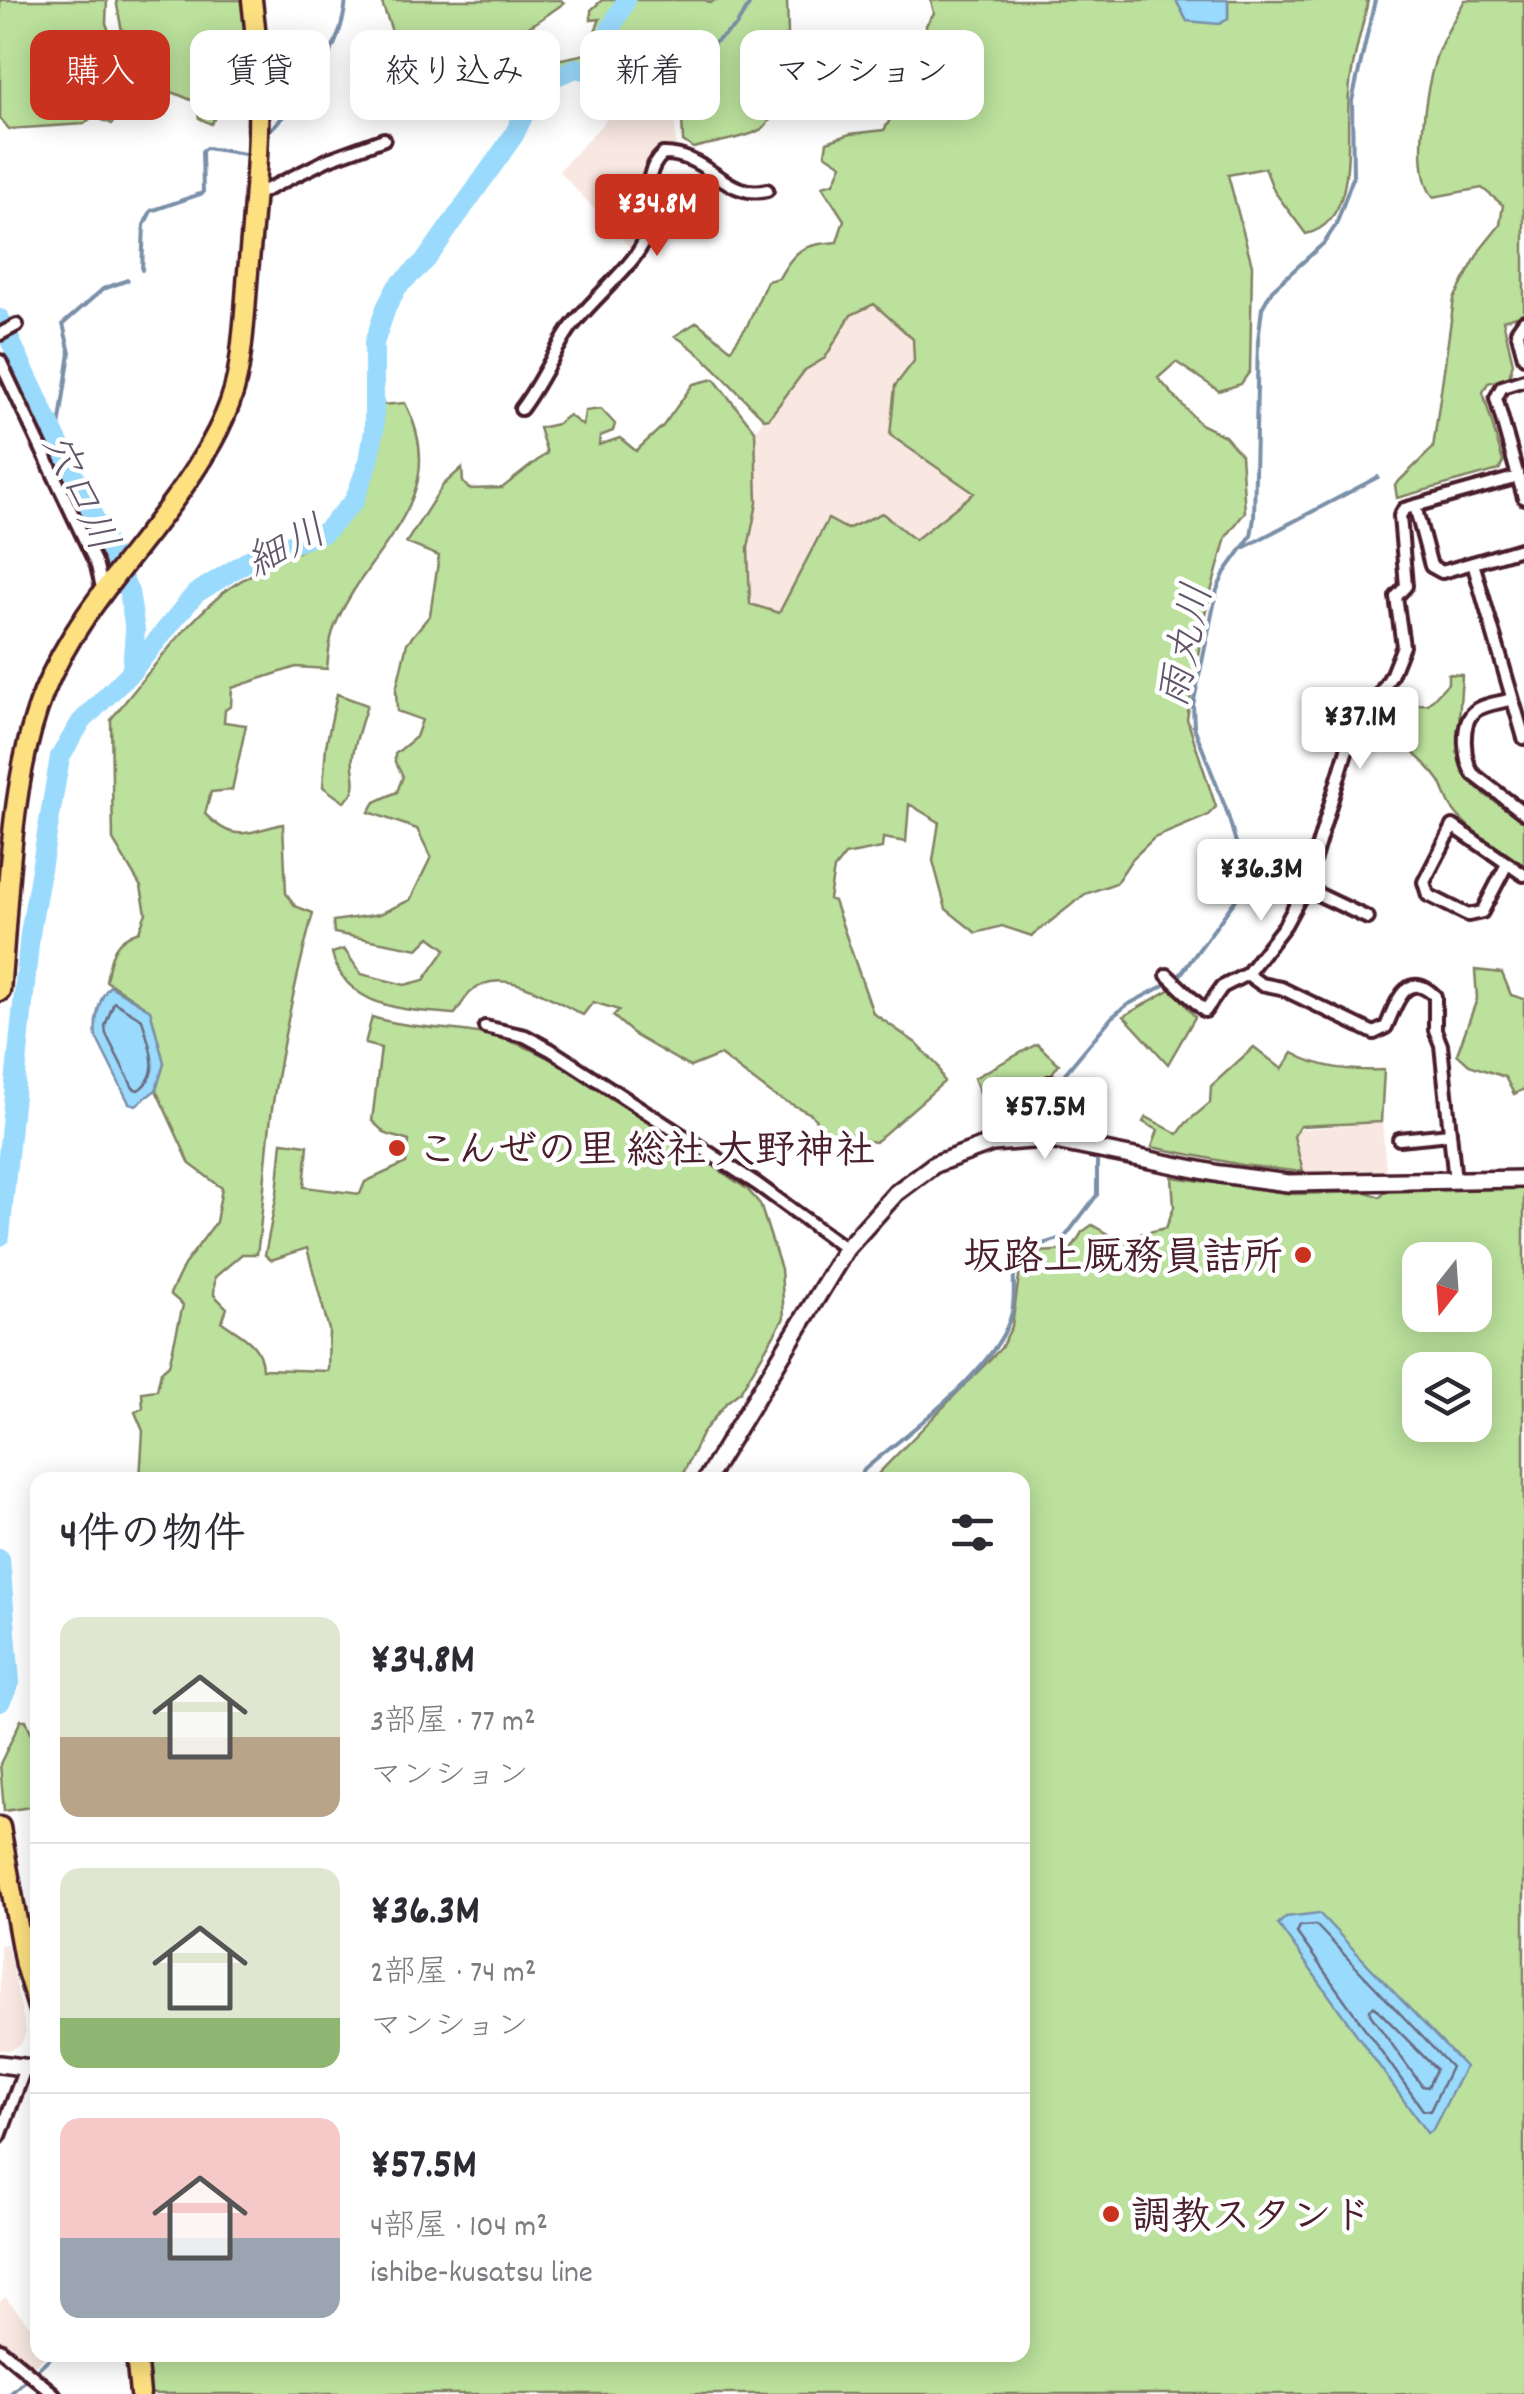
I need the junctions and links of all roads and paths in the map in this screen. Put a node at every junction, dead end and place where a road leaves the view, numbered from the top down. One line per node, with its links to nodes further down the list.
1 (252, 0): 4 (main road)
2 (384, 139): 4 (street)
3 (767, 190): 11 (street)
4 (256, 195): 17 (main road)
5 (1524, 321): 8 (street)
6 (17, 325): 7 (street)
7 (0, 334)
8 (1524, 357)
9 (0, 360): 17 (street)
10 (1524, 380): 12 (street)
11 (521, 409)
12 (1518, 476): 13 (street); 14 (street)
13 (1524, 498)
14 (1415, 506): 16 (street); 23 (street)
15 (1524, 548): 16 (street)
16 (1473, 563): 18 (street)
17 (107, 588): 27 (main road)
18 (1512, 699): 19 (street); 20 (street)
19 (1524, 738)
20 (1524, 813)
21 (1507, 864): 21 (street); 22 (street)
22 (1524, 875)
23 (1305, 888): 24 (street); 25 (street)
24 (1368, 918)
25 (1247, 974): 26 (street); 30 (street)
26 (1171, 980)
27 (0, 991)
28 (485, 1027): 35 (street)
29 (1051, 1082): 32 (street)
30 (1450, 1134): 31 (street); 34 (street)
31 (1399, 1138)
32 (1045, 1139): 34 (main road); 35 (main road)
33 (1524, 1179): 34 (main road)
34 (1455, 1181)
35 (846, 1250): 36 (main road)
36 (711, 1472)
37 (0, 1827): 38 (main road)
38 (3, 1860): 39 (main road)
39 (30, 1979)
40 (0, 2064): 41 (main road)
41 (30, 2068)
42 (30, 2070): 43 (street)
43 (0, 2136)
44 (0, 2349): 46 (street)
45 (137, 2362): 47 (main road)
46 (54, 2394)
47 (140, 2394)

